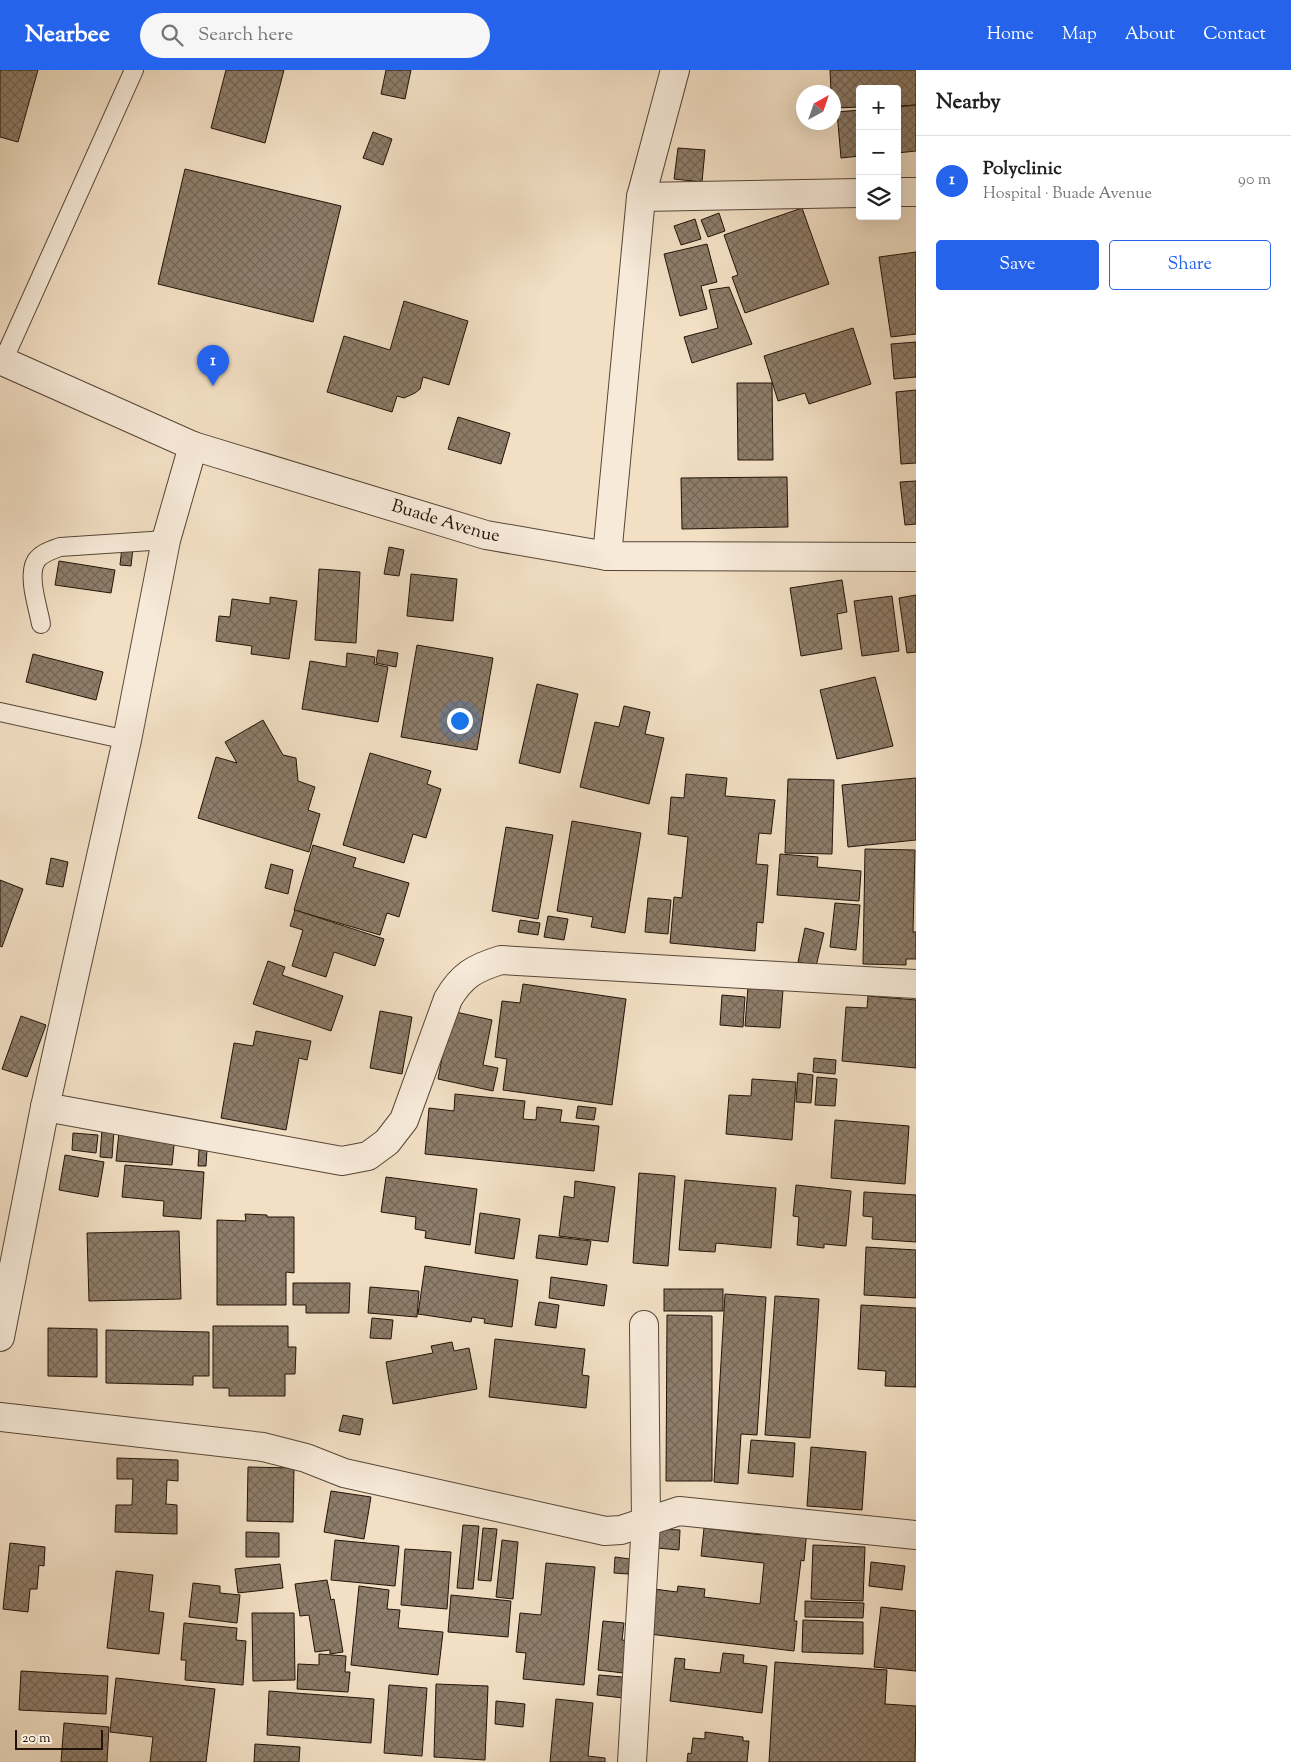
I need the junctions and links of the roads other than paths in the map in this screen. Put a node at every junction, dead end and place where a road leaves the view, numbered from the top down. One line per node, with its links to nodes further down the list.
1 (134, 70): 7 (lane)
2 (675, 70): 6 (street)
3 (901, 192): 4 (street)
4 (916, 192)
5 (856, 193): 6 (street)
6 (642, 197): 10 (street)
7 (2, 360): 8 (street, Buade Avenue)
8 (193, 446): 9 (street); 10 (street, Buade Avenue)
9 (166, 540): 12 (lane); 14 (street)
10 (607, 556): 11 (street, Buade Avenue)
11 (916, 557)
12 (40, 624)
13 (0, 712): 14 (lane)
14 (127, 740): 16 (street)
15 (916, 984): 16 (street)
16 (45, 1107): 18 (street)
17 (644, 1325): 20 (street)
18 (0, 1337)
19 (0, 1417): 20 (street)
20 (646, 1522): 21 (street); 22 (street)
21 (916, 1535)
22 (632, 1762)

